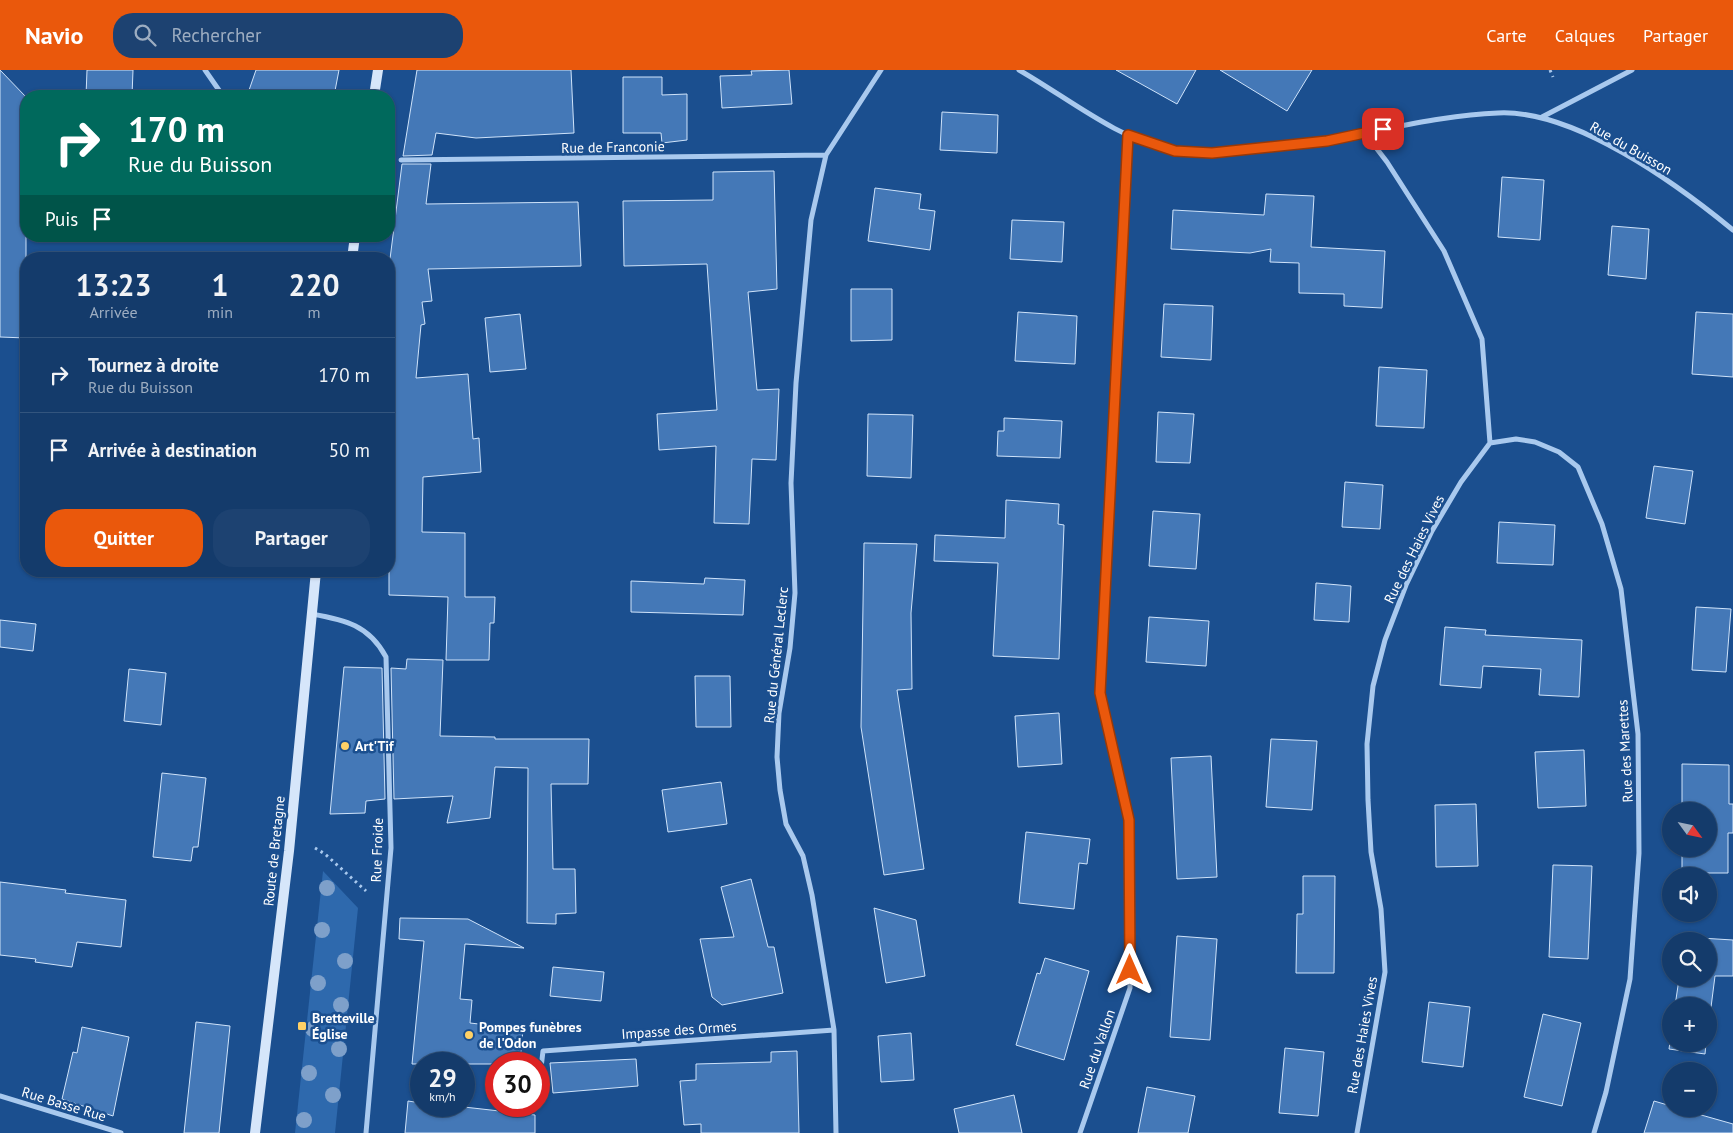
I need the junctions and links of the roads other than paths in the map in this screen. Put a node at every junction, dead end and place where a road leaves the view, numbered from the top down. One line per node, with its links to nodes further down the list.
1 (205, 70): 6 (street)
2 (378, 70): 7 (main road)
3 (881, 70): 11 (street, Rue du Général Leclerc)
4 (1019, 70): 10 (street, Rue du Buisson)
5 (1632, 70): 8 (street)
6 (219, 90)
7 (375, 90)
8 (1542, 117): 9 (street, Rue du Buisson); 13 (street, Rue du Buisson)
9 (1364, 132): 10 (street, Rue du Buisson); 14 (street)
10 (1128, 135): 24 (street, Rue du Vallon)
11 (826, 155): 12 (street, Rue de Franconie); 17 (street, Rue du Général Leclerc)
12 (401, 160)
13 (1733, 230)
14 (1490, 443): 25 (street, Rue des Haies Vives); 26 (street, Rue des Marettes)
15 (315, 577): 16 (main road, Route de Bretagne)
16 (311, 614): 21 (main road, Route de Bretagne); 22 (street, Rue Froide)
17 (834, 1030): 18 (street, Impasse des Ormes); 23 (street, Rue du Général Leclerc)
18 (543, 1052)
19 (0, 1096): 20 (street, Rue Basse Rue)
20 (121, 1133)
21 (255, 1133)
22 (366, 1133)
23 (836, 1133)
24 (1080, 1133)
25 (1357, 1133)
26 (1594, 1133)

